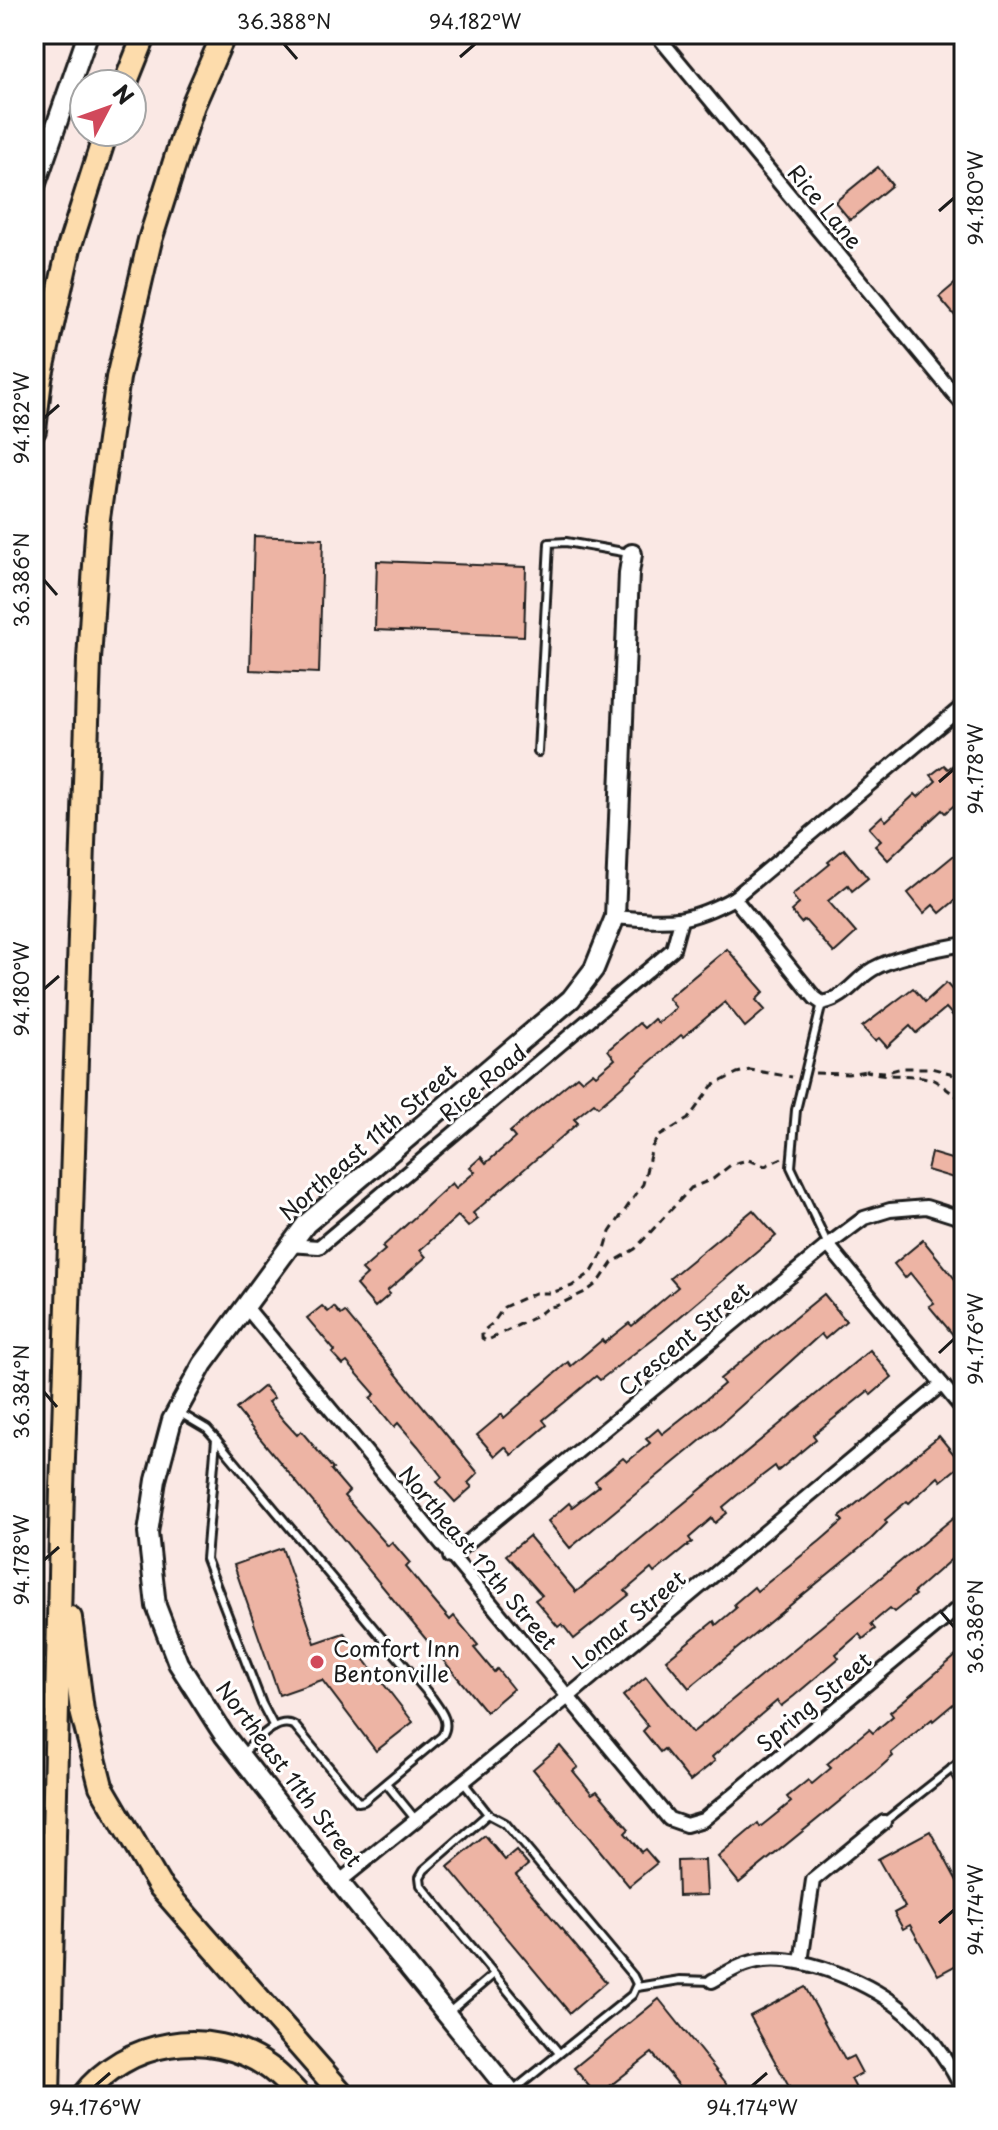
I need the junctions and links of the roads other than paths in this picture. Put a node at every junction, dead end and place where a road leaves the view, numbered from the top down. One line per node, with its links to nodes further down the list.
1 (88, 34): 7 (street)
2 (145, 34): 5 (highway)
3 (224, 34): 26 (highway)
4 (656, 34): 8 (street, Rice Lane)
5 (131, 68)
6 (101, 148): 9 (highway)
7 (34, 189)
8 (964, 406)
9 (34, 430)
10 (632, 554): 12 (lane); 14 (street, Northeast 11th Street)
11 (964, 705): 13 (street)
12 (538, 752)
13 (734, 898): 15 (street); 17 (street)
14 (615, 917): 15 (street); 19 (street, Northeast 11th Street)
15 (681, 920): 19 (street, Rice Road)
16 (964, 944): 17 (street)
17 (822, 1003): 20 (lane)
18 (964, 1219): 20 (street, Crescent Street)
19 (288, 1245): 21 (street, Northeast 11th Street)
20 (828, 1245): 22 (street); 27 (street, Crescent Street)
21 (246, 1307): 23 (street, Northeast 11th Street); 27 (street, Northeast 12th Street)
22 (942, 1384): 24 (street); 29 (street, Lomar Street)
23 (176, 1411): 25 (lane); 31 (street, Northeast 11th Street)
24 (964, 1411)
25 (216, 1439): 30 (lane); 35 (lane)
26 (62, 1489): 50 (highway); 53 (highway)
27 (450, 1557): 29 (street, Northeast 12th Street)
28 (964, 1603): 40 (street, Spring Street)
29 (568, 1697): 34 (street, Lomar Street); 40 (street, Northeast 12th Street)
30 (274, 1727): 31 (lane); 35 (lane)
31 (240, 1755): 41 (street, Northeast 11th Street)
32 (964, 1759): 33 (lane)
33 (952, 1768): 36 (lane); 39 (lane)
34 (463, 1782): 37 (lane); 38 (street, Lomar Street)
35 (386, 1783): 38 (lane)
36 (964, 1788)
37 (488, 1814): 43 (lane); 45 (lane)
38 (416, 1820): 41 (street, Lomar Street)
39 (884, 1822): 42 (street)
40 (686, 1825)
41 (339, 1882): 46 (street, Northeast 11th Street)
42 (801, 1962): 44 (street); 48 (street)
43 (494, 1974): 46 (lane); 47 (lane)
44 (712, 1981): 45 (lane)
45 (637, 1987): 47 (lane)
46 (446, 2015): 49 (street, Northeast 11th Street)
47 (559, 2053): 49 (lane)
48 (964, 2093)
49 (512, 2094)
50 (48, 2096)
51 (83, 2096): 52 (highway)
52 (299, 2096)
53 (344, 2096)

